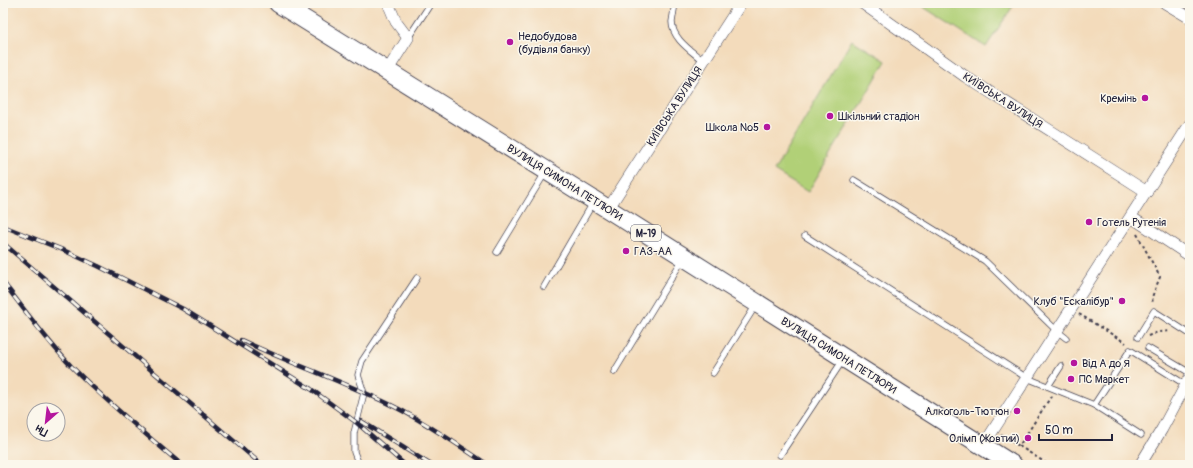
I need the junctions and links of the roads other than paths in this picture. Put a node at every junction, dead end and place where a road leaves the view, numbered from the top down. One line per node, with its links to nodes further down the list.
1 (278, 3): 11 (highway, ВУЛИЦЯ СИМОНА ПЕТЛЮРИ / М-19)
2 (388, 3): 9 (street)
3 (431, 3): 9 (lane)
4 (676, 3): 10 (lane)
5 (741, 3): 10 (street, КИЇВСЬКА ВУЛИЦЯ)
6 (862, 3): 15 (street, КИЇВСЬКА ВУЛИЦЯ)
7 (1165, 3): 8 (street)
8 (1190, 18)
9 (408, 38): 11 (street)
10 (703, 61): 16 (street, КИЇВСЬКА ВУЛИЦЯ)
11 (386, 71): 13 (highway, ВУЛИЦЯ СИМОНА ПЕТЛЮРИ / М-19)
12 (1190, 124): 15 (street)
13 (546, 171): 16 (highway, ВУЛИЦЯ СИМОНА ПЕТЛЮРИ / М-19); 19 (lane)
14 (854, 180): 26 (lane)
15 (1147, 192): 17 (street)
16 (601, 205): 21 (highway, ВУЛИЦЯ СИМОНА ПЕТЛЮРИ / М-19); 23 (lane)
17 (1130, 218): 20 (street); 26 (street)
18 (805, 236): 34 (lane)
19 (497, 252)
20 (1190, 256)
21 (684, 257): 24 (highway, ВУЛИЦЯ СИМОНА ПЕТЛЮРИ / М-19); 31 (lane)
22 (417, 278): 41 (lane)
23 (544, 287)
24 (757, 303): 29 (highway, ВУЛИЦЯ СИМОНА ПЕТЛЮРИ / М-19); 32 (lane)
25 (1190, 334): 27 (lane)
26 (1062, 335): 34 (street)
27 (1140, 337)
28 (1148, 348): 33 (lane)
29 (844, 358): 39 (highway, ВУЛИЦЯ СИМОНА ПЕТЛЮРИ / М-19); 40 (lane)
30 (1061, 366): 36 (lane)
31 (614, 372)
32 (713, 373)
33 (1190, 374)
34 (1027, 378): 36 (lane); 39 (street)
35 (1188, 381): 37 (lane); 43 (street)
36 (1048, 386): 37 (lane)
37 (1094, 405): 38 (lane)
38 (1141, 435)
39 (983, 446): 42 (highway, ВУЛИЦЯ СИМОНА ПЕТЛЮРИ / М-19)
40 (780, 455)
41 (359, 465)
42 (1014, 465)
43 (1140, 465)

